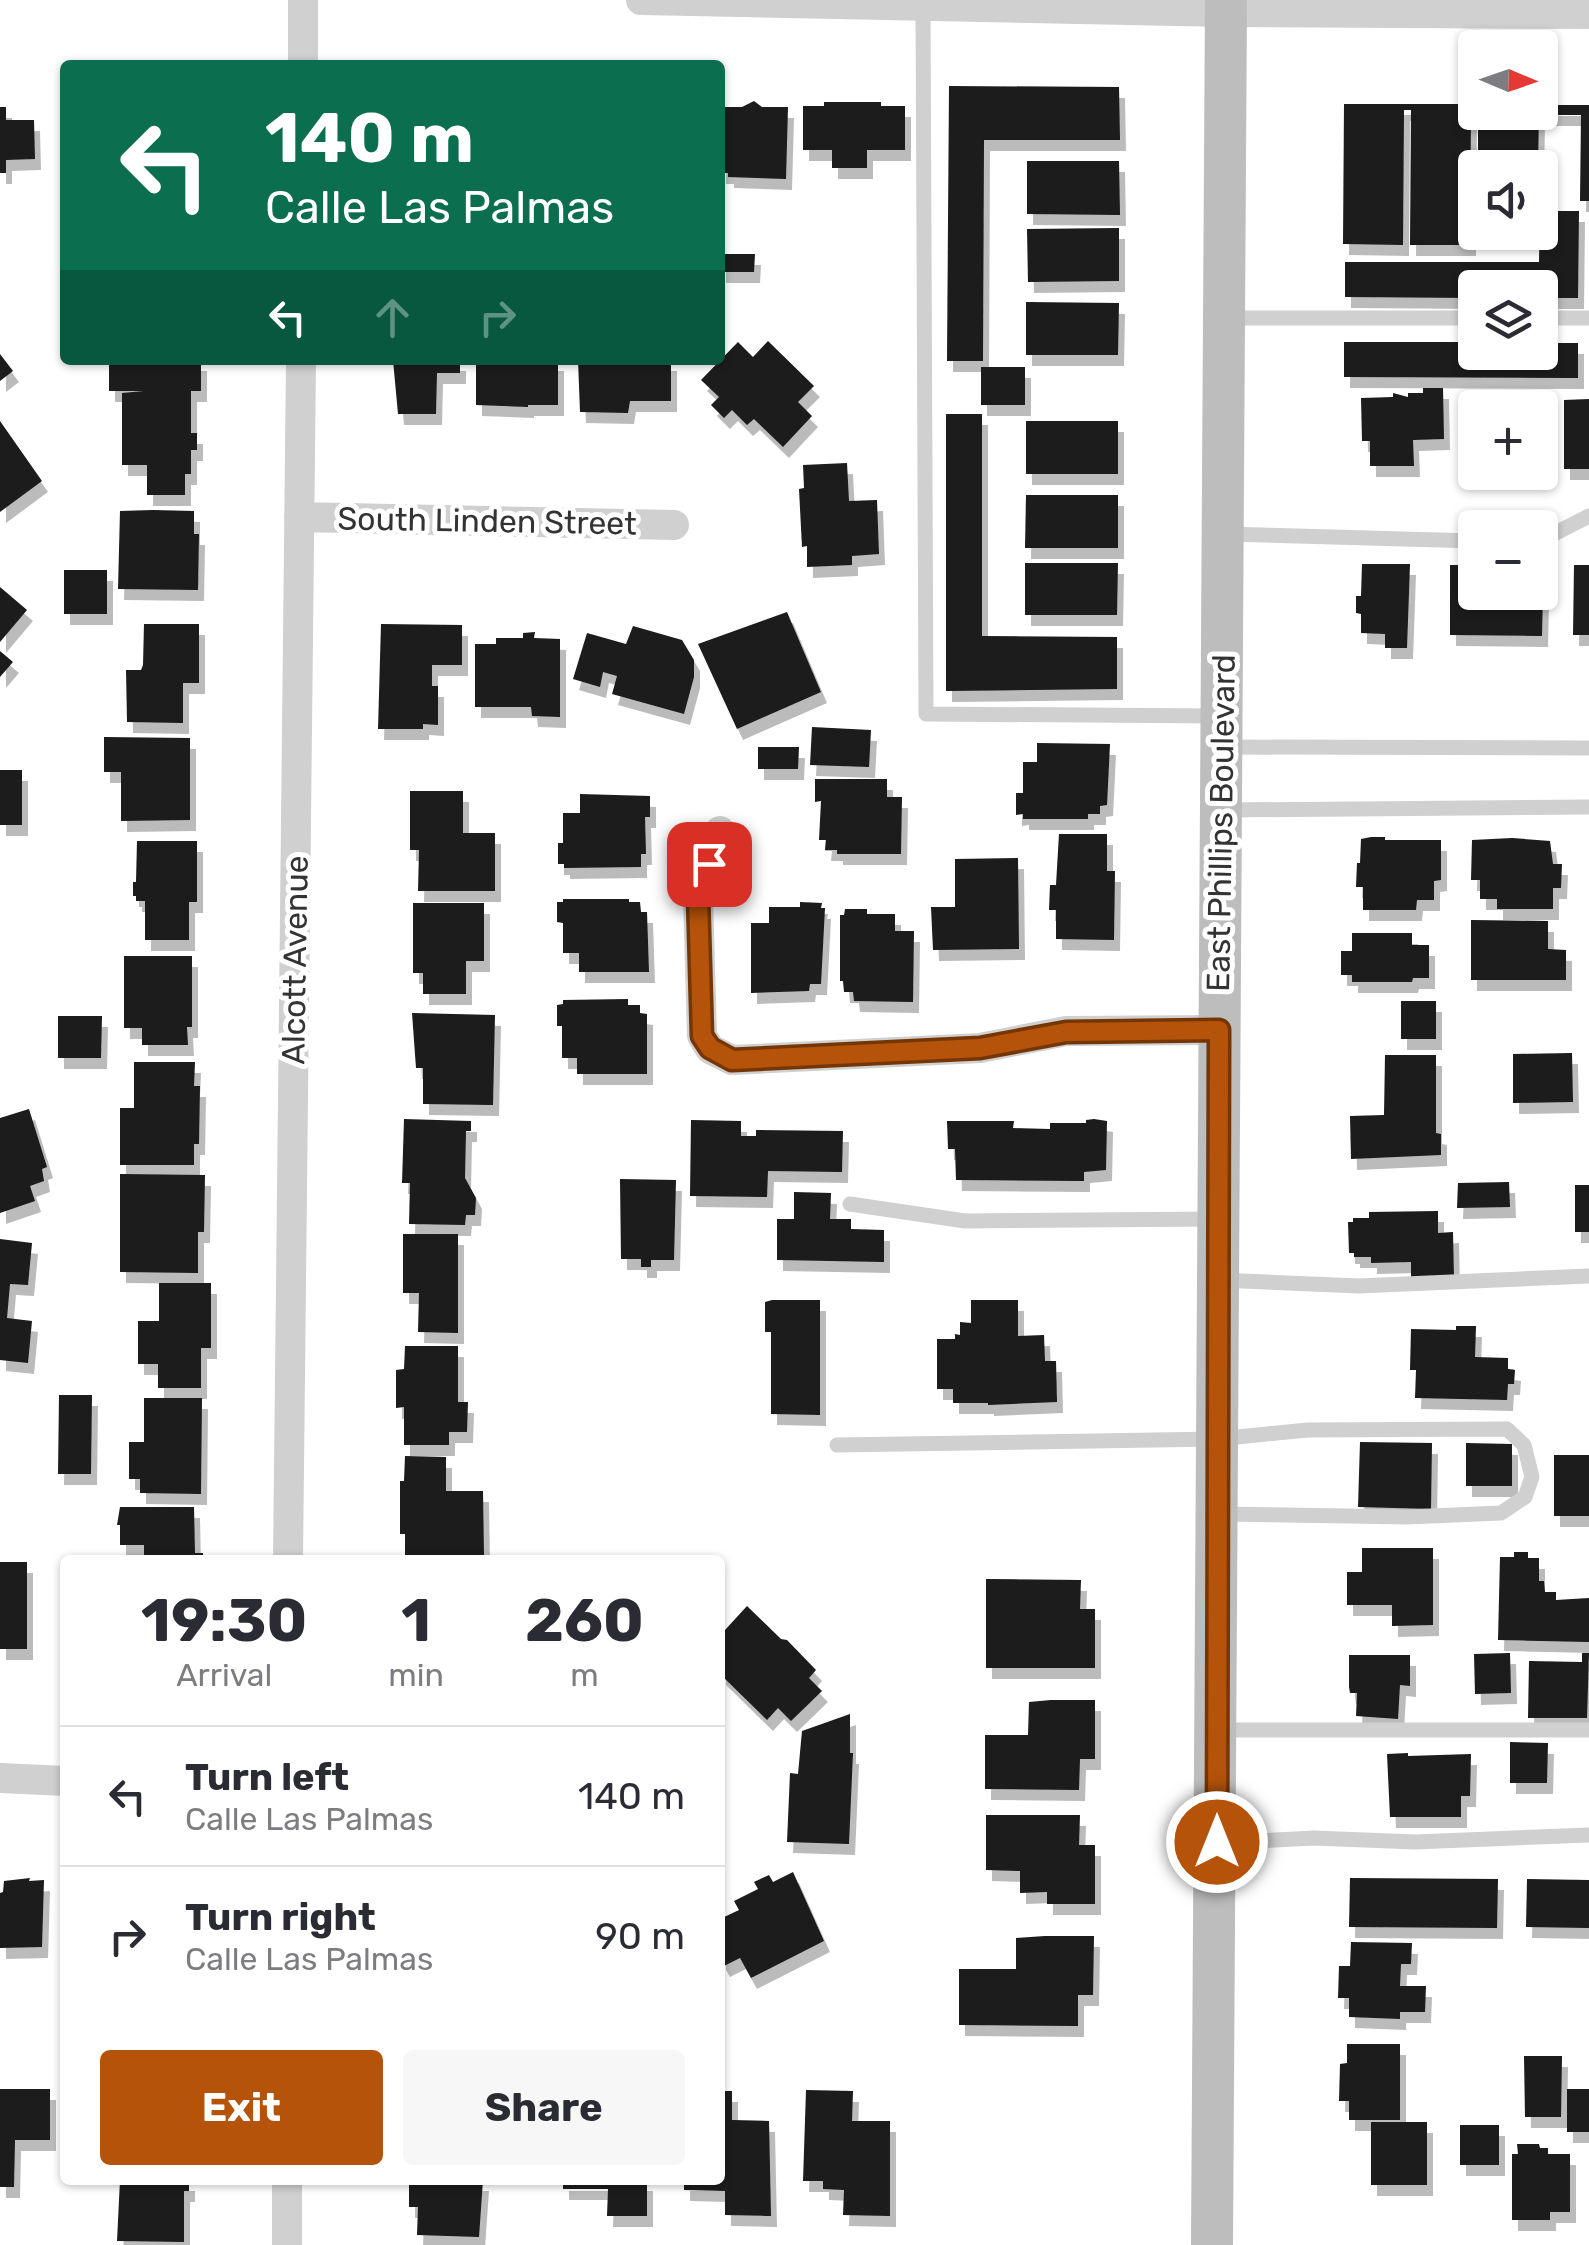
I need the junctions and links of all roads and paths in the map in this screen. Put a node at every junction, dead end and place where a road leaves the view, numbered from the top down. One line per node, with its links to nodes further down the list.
1 (304, 0): 6 (street)
2 (641, 0): 3 (street)
3 (923, 6): 4 (street); 18 (lane)
4 (1226, 6): 5 (street); 7 (street, East Phillips Boulevard)
5 (1589, 14)
6 (303, 60)
7 (1226, 318): 8 (lane); 16 (street, East Phillips Boulevard)
8 (1458, 318)
9 (1558, 318): 10 (lane)
10 (1589, 318)
11 (300, 365): 13 (street, Alcott Avenue)
12 (1589, 516): 15 (lane)
13 (300, 518): 14 (street, South Linden Street); 31 (street, Alcott Avenue)
14 (674, 525)
15 (1558, 532)
16 (1224, 534): 17 (lane); 18 (street, East Phillips Boulevard)
17 (1458, 541)
18 (1222, 731): 19 (lane); 21 (street, East Phillips Boulevard)
19 (1589, 748)
20 (1589, 807): 21 (lane)
21 (1221, 810): 23 (street, East Phillips Boulevard)
22 (720, 831): 23 (street)
23 (1219, 1030): 25 (street, East Phillips Boulevard)
24 (850, 1204): 25 (lane)
25 (1217, 1218): 27 (street, East Phillips Boulevard)
26 (1589, 1276): 27 (lane)
27 (1216, 1280): 28 (street, East Phillips Boulevard)
28 (1216, 1439): 29 (lane); 30 (street, East Phillips Boulevard); 30 (lane)
29 (838, 1445)
30 (1216, 1514): 32 (street, East Phillips Boulevard)
31 (288, 1555)
32 (1217, 1730): 33 (lane); 37 (street, East Phillips Boulevard)
33 (1589, 1730)
34 (0, 1778): 35 (street)
35 (60, 1780)
36 (1589, 1835): 37 (lane)
37 (1217, 1842): 40 (street, East Phillips Boulevard)
38 (287, 2185): 39 (street)
39 (288, 2245)
40 (1212, 2245)

